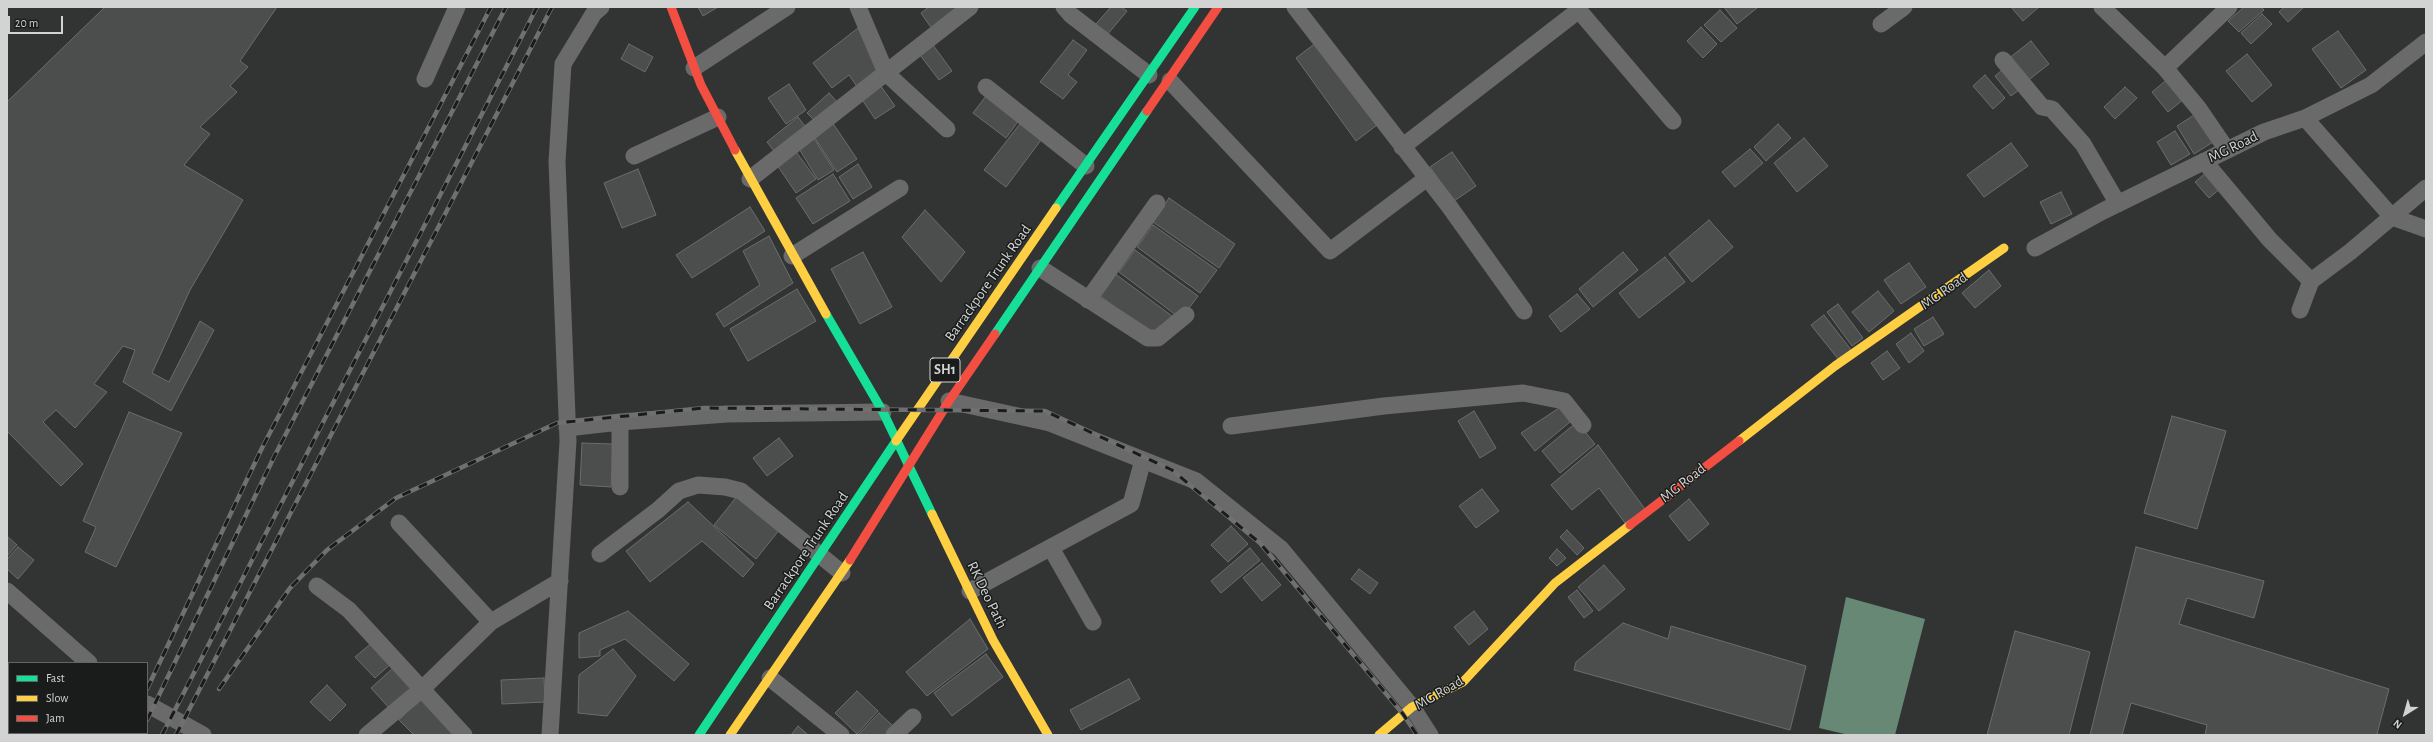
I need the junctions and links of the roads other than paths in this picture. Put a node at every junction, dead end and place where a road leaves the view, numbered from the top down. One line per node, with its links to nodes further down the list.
1 (457, 7): 22 (street)
2 (601, 7): 56 (street)
3 (671, 7): 18 (main road, RK Deo Path)
4 (787, 7): 18 (street)
5 (858, 7): 20 (street)
6 (970, 7): 20 (street)
7 (1064, 7): 21 (street)
8 (1195, 7): 21 (main road, Barrackpore Trunk Road / SH1)
9 (1218, 7): 23 (main road, SH1)
10 (1295, 7): 29 (street)
11 (1904, 7): 15 (street)
12 (2102, 7): 19 (street)
13 (2229, 7): 19 (street)
14 (1578, 8): 27 (street); 29 (street)
15 (1881, 24)
16 (2426, 42): 26 (street, MG Road)
17 (2003, 60): 39 (street)
18 (694, 68): 25 (main road, RK Deo Path)
19 (2164, 68): 30 (street)
20 (886, 73): 28 (street); 35 (street)
21 (1150, 75): 33 (main road, Barrackpore Trunk Road / SH1)
22 (425, 79)
23 (1170, 81): 34 (street); 45 (main road, SH1)
24 (986, 87): 33 (street)
25 (718, 117): 31 (street); 35 (main road, RK Deo Path)
26 (2305, 118): 30 (street, MG Road); 40 (street)
27 (1673, 121)
28 (947, 129)
29 (1402, 147): 34 (street)
30 (2228, 150): 32 (street, MG Road)
31 (634, 156)
32 (2204, 161): 39 (street, MG Road); 46 (street)
33 (1086, 166): 57 (main road, Barrackpore Trunk Road / SH1)
34 (1427, 178): 49 (street)
35 (750, 180): 44 (main road, RK Deo Path)
36 (900, 188): 44 (street)
37 (2426, 188): 40 (street)
38 (1157, 202): 47 (street)
39 (2118, 204): 43 (street, MG Road)
40 (2392, 216): 41 (street); 46 (street)
41 (2426, 229)
42 (2004, 248): 76 (main road, MG Road)
43 (2034, 248)
44 (792, 256): 52 (main road, RK Deo Path)
45 (1040, 268): 47 (street); 51 (main road, SH1)
46 (2311, 281): 48 (street)
47 (1088, 300): 50 (street)
48 (2300, 310)
49 (1524, 311)
50 (1186, 315)
51 (949, 402): 58 (street); 59 (main road, SH1)
52 (883, 412): 53 (street); 57 (main road, RK Deo Path)
53 (620, 422): 56 (street); 60 (street)
54 (1583, 425): 55 (street)
55 (1231, 426)
56 (567, 428): 66 (street)
57 (897, 439): 59 (main road, RK Deo Path); 64 (main road, Barrackpore Trunk Road / SH1)
58 (1143, 460): 62 (street); 76 (street)
59 (909, 463): 65 (main road, SH1); 69 (main road, RK Deo Path)
60 (620, 487)
61 (399, 523): 70 (street)
62 (1051, 548): 69 (street); 71 (street)
63 (600, 554): 64 (street)
64 (821, 556): 65 (street); 82 (main road, Barrackpore Trunk Road / SH1)
65 (842, 573): 73 (main road, SH1)
66 (560, 581): 70 (street); 81 (street)
67 (317, 586): 74 (street)
68 (7, 591): 72 (street)
69 (970, 591): 86 (main road, RK Deo Path)
70 (491, 622): 74 (street)
71 (1093, 622)
72 (88, 662)
73 (770, 678): 83 (main road, SH1); 84 (street)
74 (422, 689): 79 (street); 80 (street)
75 (148, 705): 78 (street)
76 (1412, 707): 87 (main road, MG Road); 88 (street)
77 (913, 717): 85 (street)
78 (203, 735)
79 (367, 735)
80 (464, 735)
81 (550, 735)
82 (699, 735)
83 (730, 735)
84 (841, 735)
85 (894, 735)
86 (1048, 735)
87 (1379, 735)
88 (1430, 735)

